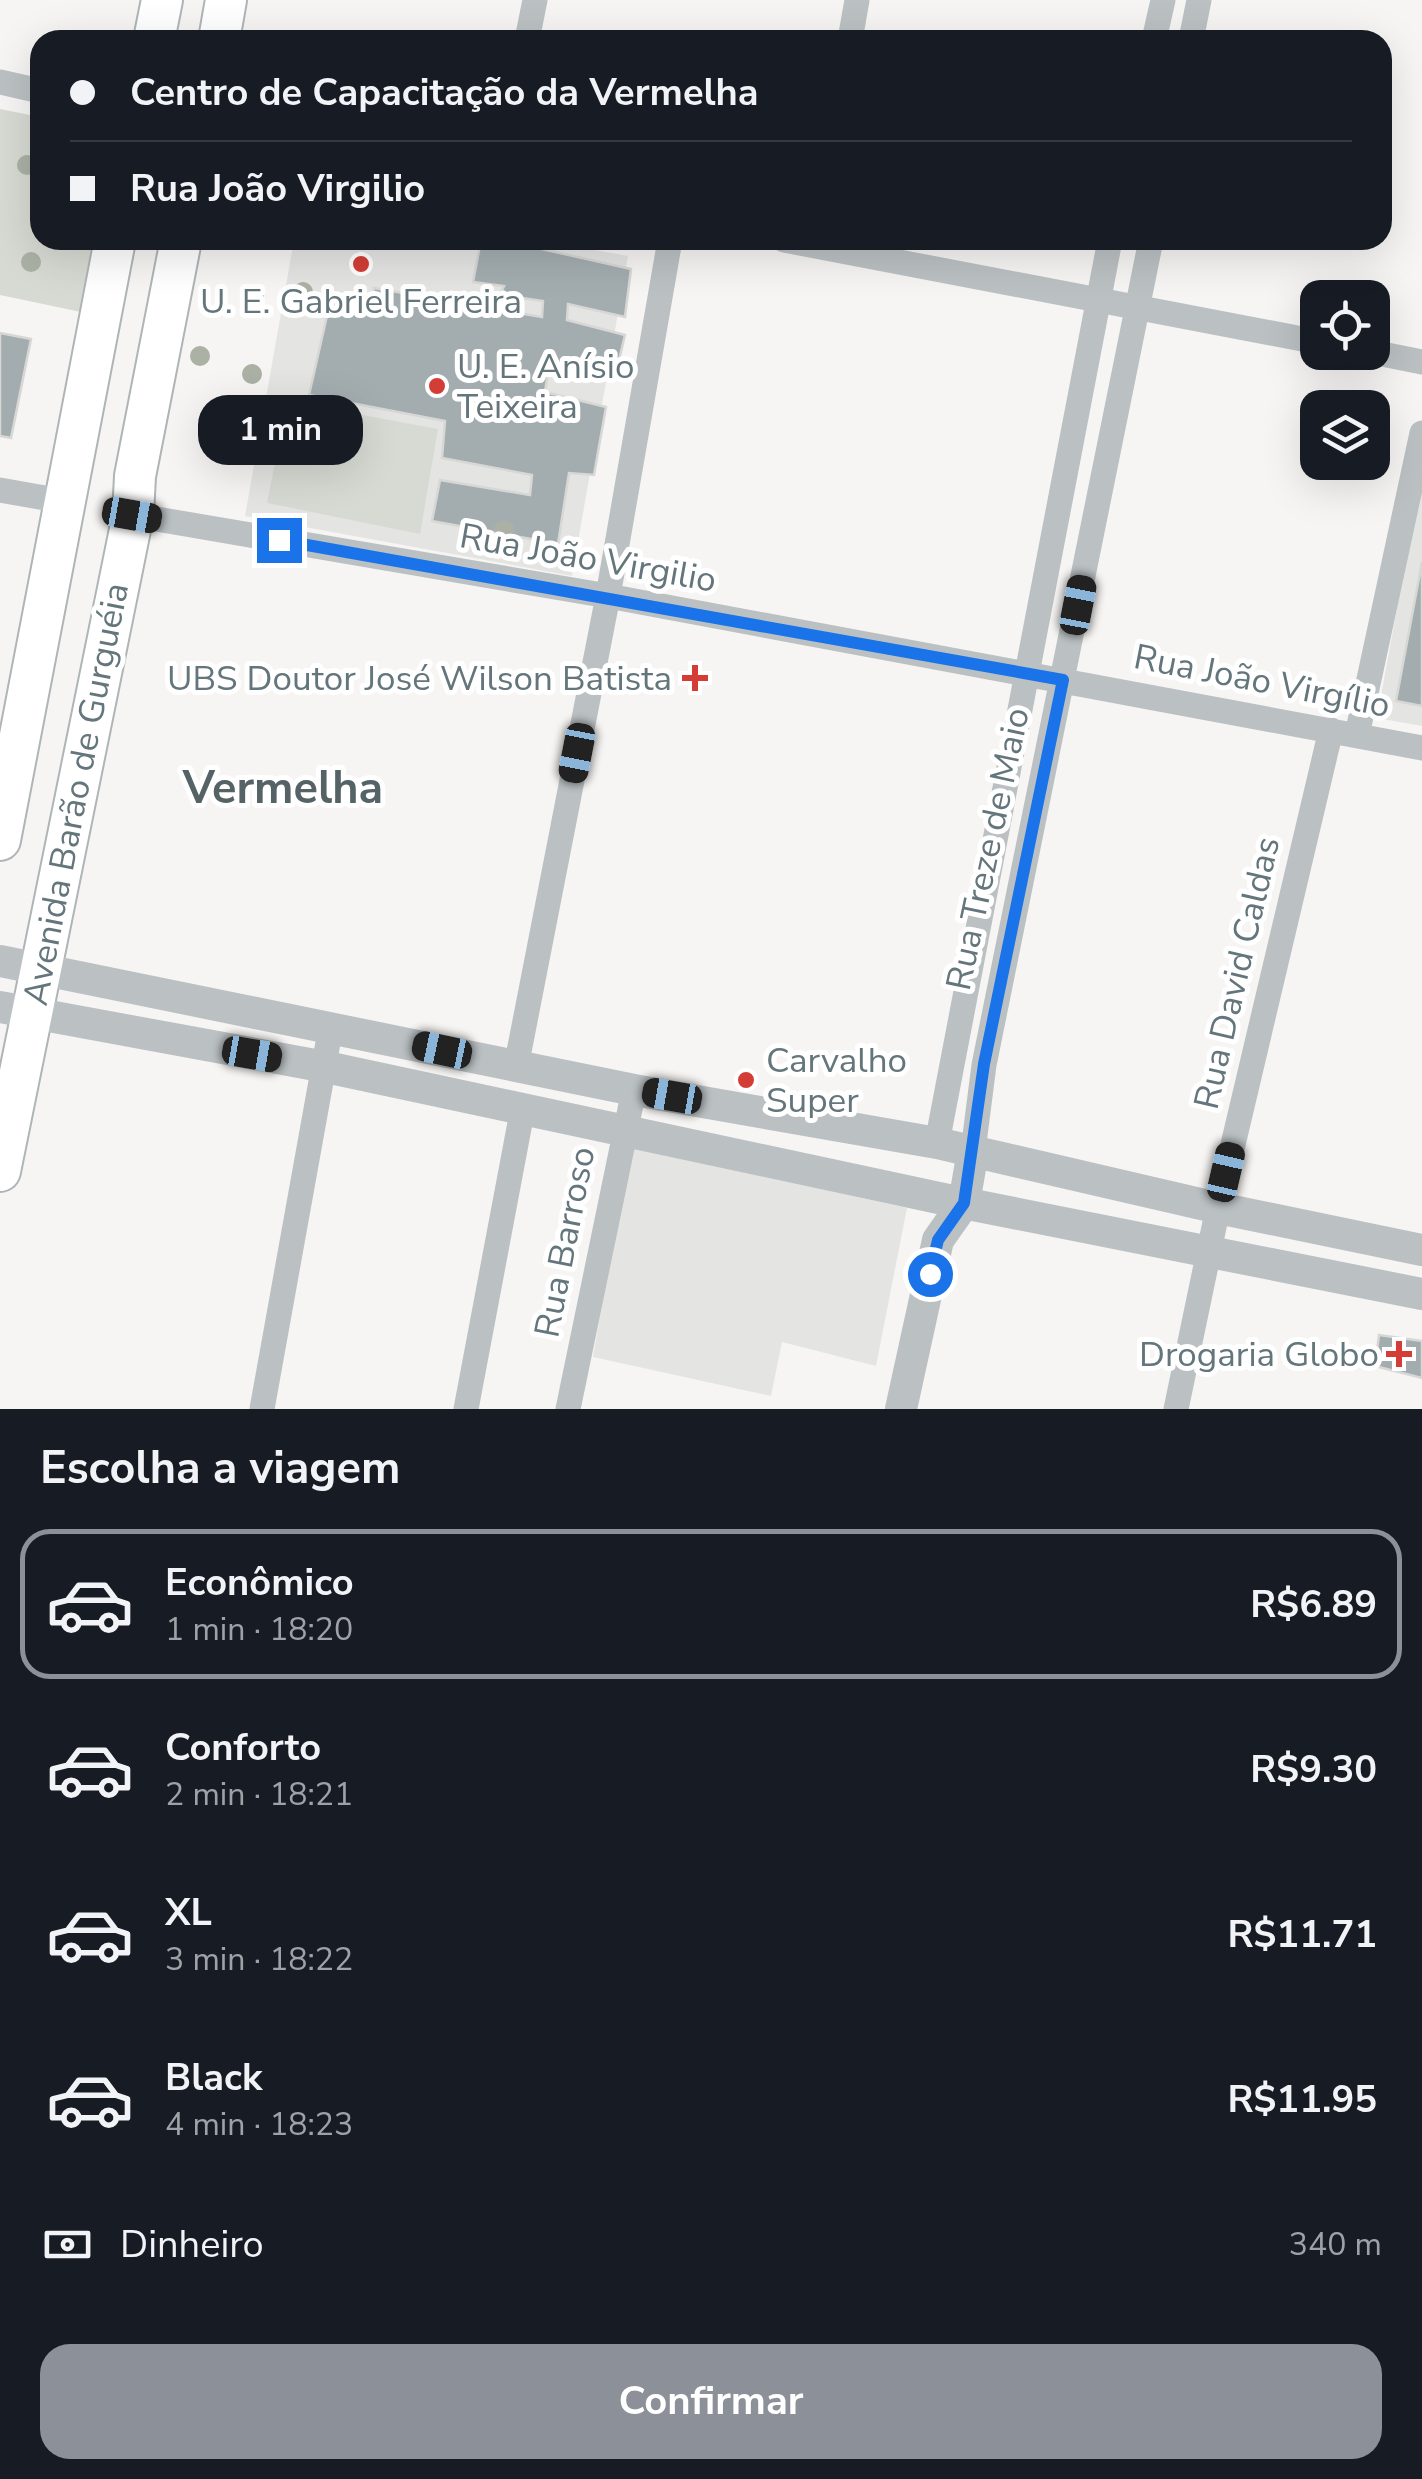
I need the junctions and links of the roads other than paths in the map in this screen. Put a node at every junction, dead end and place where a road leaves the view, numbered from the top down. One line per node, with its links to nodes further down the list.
1 (162, 0): 7 (main road)
2 (226, 0): 8 (main road)
3 (535, 0): 9 (street)
4 (857, 0): 10 (street)
5 (1163, 0): 11 (street)
6 (1199, 0): 12 (street)
7 (156, 30)
8 (221, 30)
9 (529, 30)
10 (852, 30)
11 (1156, 30)
12 (1193, 30)
13 (0, 82): 14 (street)
14 (30, 88)
15 (113, 250): 28 (main road, Avenida Barão de Gurguéia)
16 (179, 250): 29 (main road, Avenida Barão de Gurguéia)
17 (668, 250): 30 (street)
18 (846, 250): 21 (street)
19 (1108, 250): 21 (street, Rua Treze de Maio)
20 (1150, 250): 22 (street, Rua Treze de Maio)
21 (1097, 300): 22 (street); 31 (street, Rua Treze de Maio)
22 (1138, 308): 23 (street); 32 (street, Rua Treze de Maio)
23 (1300, 339)
24 (1390, 356): 25 (street)
25 (1422, 362)
26 (1422, 432): 34 (street)
27 (0, 490): 28 (street)
28 (62, 500): 36 (main road, Avenida Barão de Gurguéia)
29 (132, 515): 30 (street, Rua João Virgilio); 38 (main road, Avenida Barão de Gurguéia)
30 (608, 596): 31 (street, Rua João Virgilio); 41 (street)
31 (1030, 673): 32 (street, Rua João Virgílio); 46 (street, Rua Treze de Maio)
32 (1063, 680): 33 (street, Rua João Virgílio); 47 (street, Rua Treze de Maio)
33 (1331, 730): 34 (street, Rua João Virgílio); 51 (street, Rua David Caldas)
34 (1358, 735): 35 (street, Rua João Virgílio)
35 (1422, 748)
36 (0, 840)
37 (0, 962): 38 (street)
38 (40, 968): 39 (main road, Avenida Barão de Gurguéia); 40 (street)
39 (16, 1009): 42 (street); 48 (main road, Avenida Barão de Gurguéia)
40 (331, 1026): 41 (street); 42 (street)
41 (516, 1066): 43 (street)
42 (326, 1067): 44 (street); 56 (street)
43 (634, 1090): 45 (street, Rua Barroso); 46 (street)
44 (523, 1107): 45 (street); 57 (street)
45 (624, 1128): 49 (street); 58 (street, Rua Barroso)
46 (937, 1142): 47 (street); 49 (street, Rua Treze de Maio)
47 (974, 1151): 50 (street, Rua Treze de Maio); 51 (street)
48 (0, 1170)
49 (923, 1193): 50 (street); 52 (street)
50 (964, 1203): 52 (street, Rua Treze de Maio); 54 (street)
51 (1218, 1208): 53 (street); 54 (street, Rua David Caldas)
52 (938, 1240): 59 (street, Rua Treze de Maio)
53 (1422, 1250)
54 (1210, 1251): 55 (street); 60 (street, Rua David Caldas)
55 (1422, 1294)
56 (262, 1409)
57 (466, 1409)
58 (568, 1409)
59 (901, 1409)
60 (1176, 1409)

